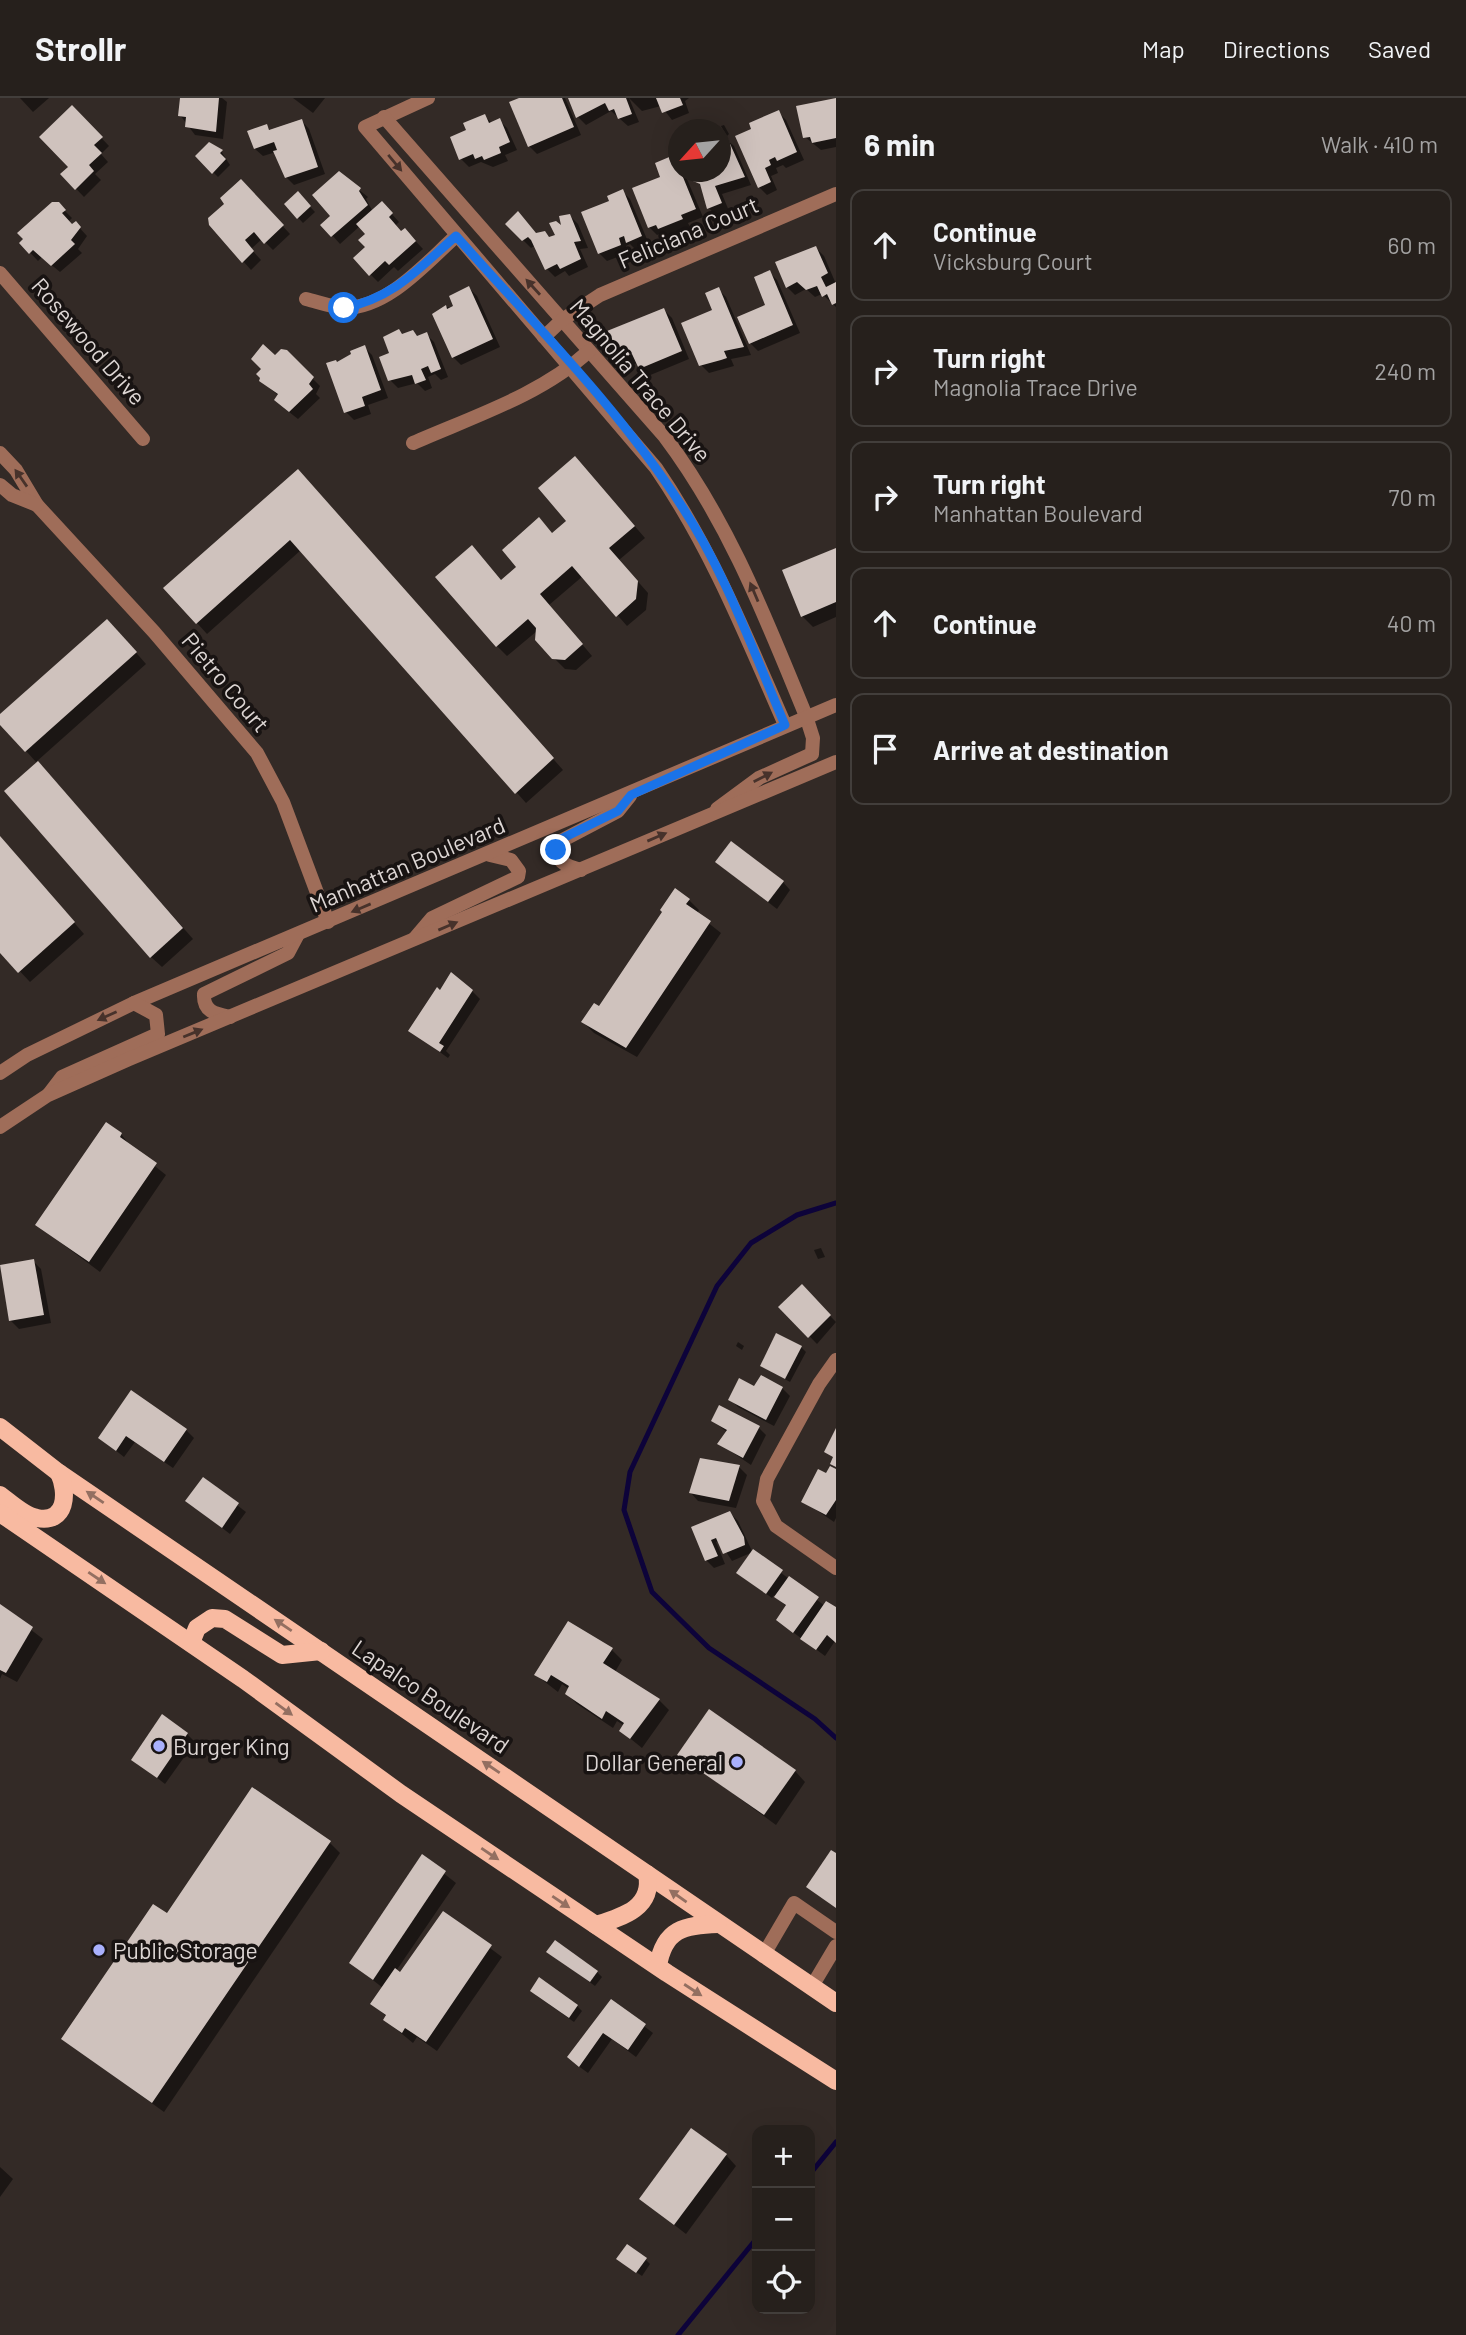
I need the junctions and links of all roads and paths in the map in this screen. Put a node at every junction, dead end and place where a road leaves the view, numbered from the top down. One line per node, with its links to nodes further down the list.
1 (428, 98): 2 (street)
2 (384, 117): 4 (street, Magnolia Trace Drive, one-way to 4); 7 (street, Magnolia Trace Drive, one-way to 2)
3 (836, 194): 7 (street, Feliciana Court)
4 (456, 236): 6 (street); 8 (street, Magnolia Trace Drive)
5 (1, 277): 11 (street, Rosewood Drive)
6 (306, 299)
7 (562, 320): 8 (street, Feliciana Court); 9 (street, Magnolia Trace Drive)
8 (544, 337): 10 (street, Magnolia Trace Drive)
9 (589, 351): 10 (street); 17 (street, Magnolia Trace Drive, one-way to 9)
10 (572, 367): 12 (street); 18 (street, Magnolia Trace Drive)
11 (143, 439)
12 (412, 443)
13 (0, 453): 15 (street, Pietro Court, one-way to 13)
14 (0, 485): 15 (street, Pietro Court)
15 (37, 505): 24 (street, Pietro Court)
16 (836, 705): 17 (street, Manhattan Boulevard)
17 (807, 716): 18 (street, Manhattan Boulevard); 21 (street, Magnolia Trace Drive, one-way to 17)
18 (785, 725): 20 (street, Manhattan Boulevard)
19 (836, 762): 21 (street)
20 (631, 795): 22 (street, Manhattan Boulevard); 23 (street)
21 (708, 816): 23 (street, one-way to 21)
22 (487, 855): 24 (street, Manhattan Boulevard, one-way to 24); 26 (street)
23 (581, 870): 26 (street, one-way to 23)
24 (328, 922): 25 (street, Manhattan Boulevard)
25 (298, 936): 27 (street, Manhattan Boulevard); 28 (street)
26 (411, 942): 28 (street)
27 (134, 1003): 29 (street, Manhattan Boulevard, one-way to 29); 30 (street)
28 (230, 1017): 30 (street, one-way to 28)
29 (0, 1073)
30 (48, 1095): 31 (street)
31 (0, 1126)
32 (836, 1360): 37 (street)
33 (0, 1427): 34 (main road, Lapalco Boulevard)
34 (59, 1473): 35 (main road); 39 (main road, Lapalco Boulevard, one-way to 34)
35 (0, 1495)
36 (0, 1513): 38 (main road, one-way to 38)
37 (836, 1568)
38 (191, 1643): 39 (main road); 42 (main road, one-way to 42)
39 (321, 1651): 40 (main road, Lapalco Boulevard, one-way to 39)
40 (647, 1874): 41 (main road, Lapalco Boulevard, one-way to 40); 42 (main road)
41 (718, 1924): 45 (main road, Lapalco Boulevard); 46 (main road)
42 (596, 1925): 46 (main road)
43 (836, 1932): 45 (street)
44 (836, 1946): 47 (street)
45 (763, 1956): 47 (main road, Lapalco Boulevard)
46 (658, 1966): 49 (main road, one-way to 49)
47 (811, 1988): 48 (main road, Lapalco Boulevard)
48 (836, 2003)
49 (836, 2081)

